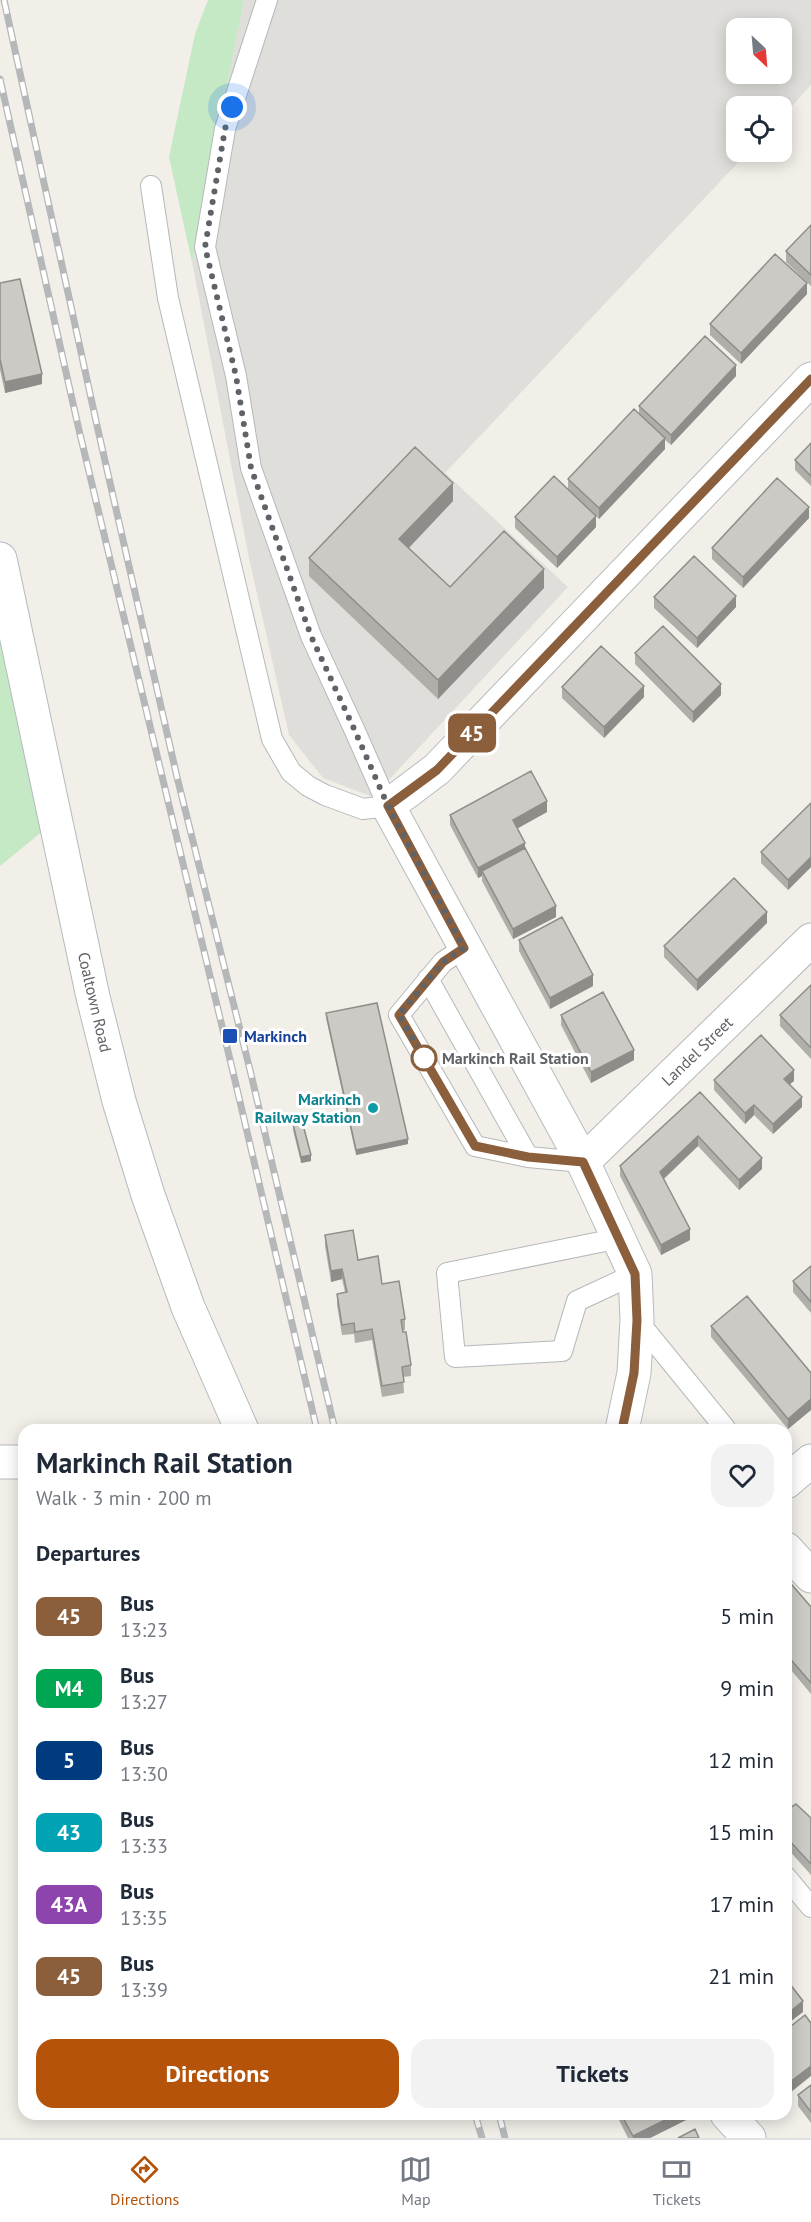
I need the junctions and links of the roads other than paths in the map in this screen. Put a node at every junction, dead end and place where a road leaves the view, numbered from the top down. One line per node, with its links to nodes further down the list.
1 (267, 0): 5 (lane)
2 (151, 186): 5 (lane)
3 (811, 379): 5 (street)
4 (0, 559): 14 (street, Coaltown Road)
5 (388, 806): 7 (street)
6 (811, 940): 10 (street, Landel Street)
7 (464, 948): 8 (lane); 10 (street)
8 (428, 980): 9 (lane); 9 (lane)
9 (528, 1157): 10 (lane)
10 (583, 1162): 11 (street)
11 (620, 1238): 12 (street); 12 (lane)
12 (635, 1274): 13 (street)
13 (637, 1320): 15 (street); 16 (lane)
14 (239, 1424)
15 (623, 1424)
16 (722, 1424)
17 (811, 1461): 20 (street)
18 (0, 1462): 19 (street)
19 (18, 1462)
20 (792, 1477)
21 (792, 1555): 22 (street)
22 (811, 1576)
23 (792, 1884): 24 (lane)
24 (811, 1907)
25 (732, 2120): 26 (street)
26 (749, 2138)

